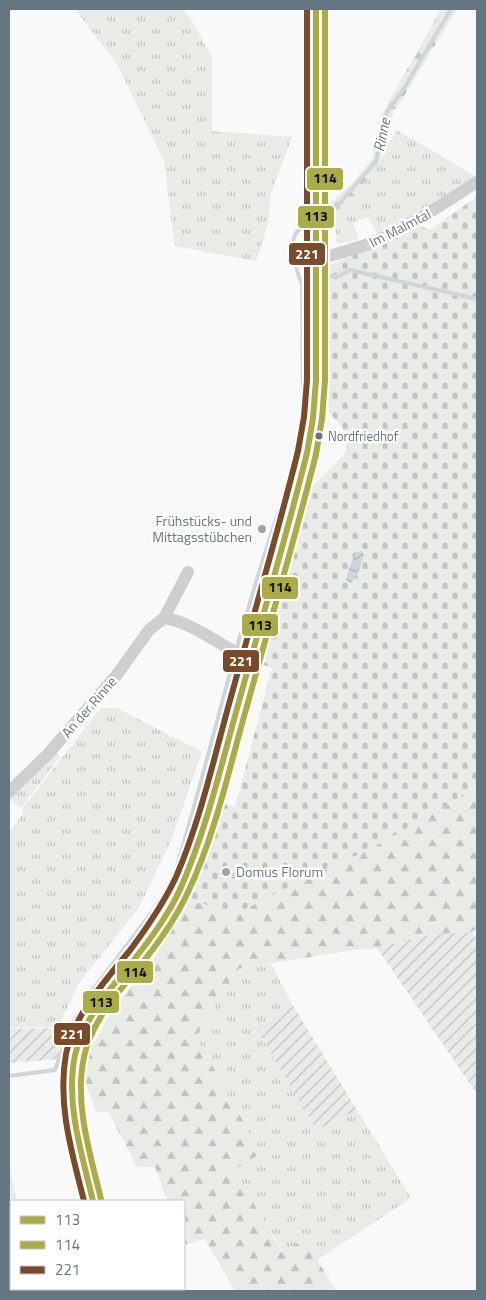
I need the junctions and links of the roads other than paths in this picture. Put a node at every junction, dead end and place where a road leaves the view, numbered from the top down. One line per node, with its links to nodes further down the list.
1 (316, 9): 3 (main road)
2 (477, 182): 3 (street, Im Malmtal)
3 (316, 250): 6 (main road)
4 (188, 572): 5 (street, An der Rinne)
5 (164, 618): 6 (street); 7 (street, An der Rinne)
6 (241, 655): 8 (main road)
7 (9, 792)
8 (93, 1200)

